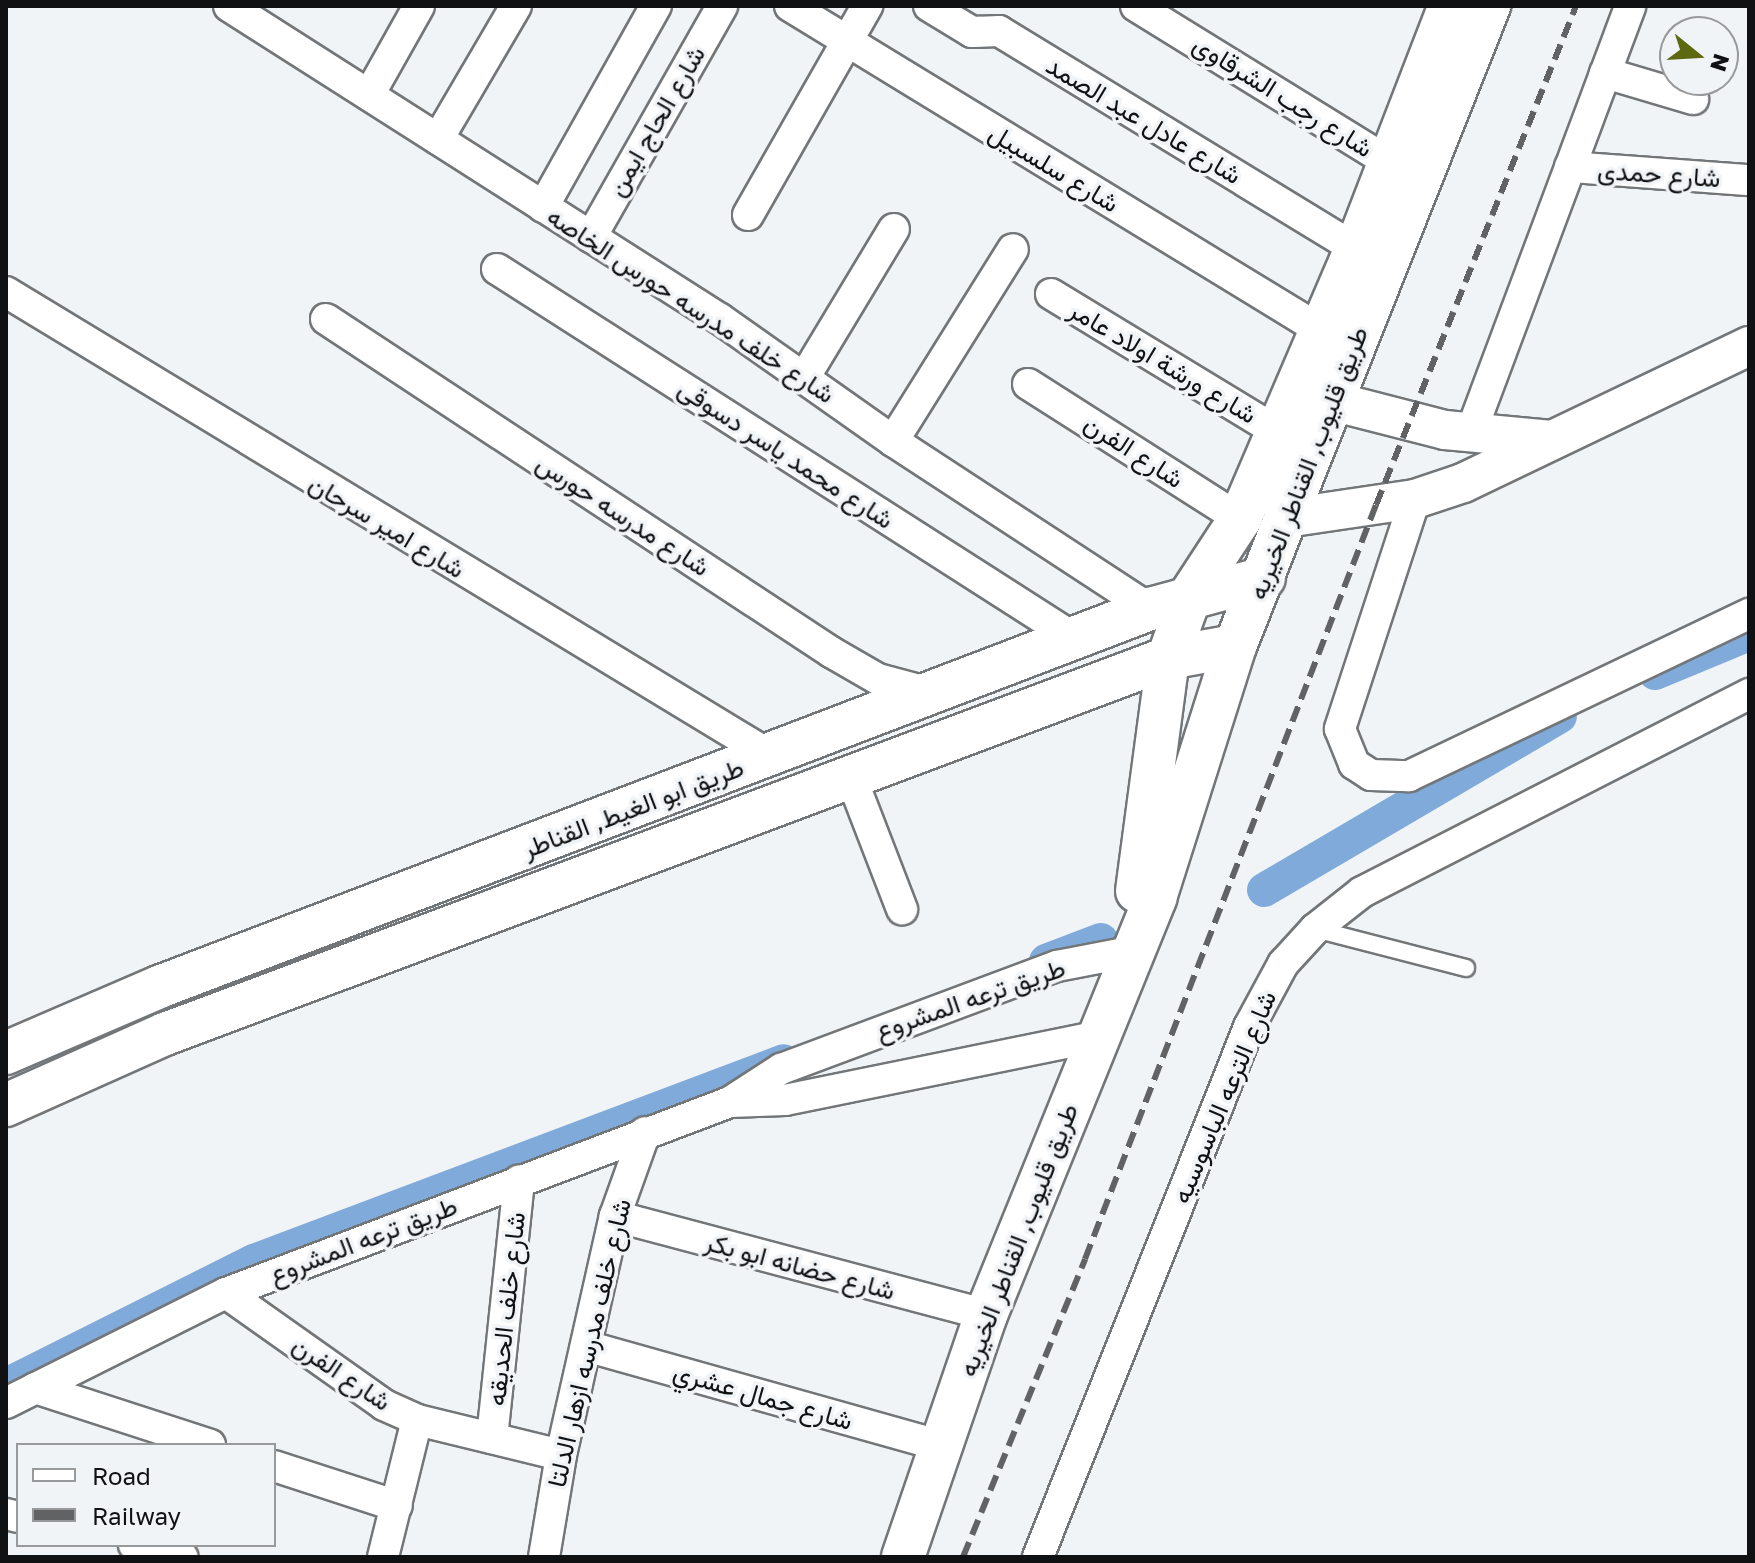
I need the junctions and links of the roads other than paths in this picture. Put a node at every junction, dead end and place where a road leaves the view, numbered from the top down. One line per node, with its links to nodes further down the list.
1 (419, 6): 15 (street)
2 (516, 6): 17 (street)
3 (656, 6): 21 (street)
4 (722, 6): 24 (street, شارع الحاج ايمن)
5 (790, 6): 13 (street, شارع سلسبيل)
6 (867, 6): 13 (street)
7 (929, 6): 26 (street, شارع عادل عبد الصمد)
8 (1136, 6): 18 (street, شارع رجب الشرقاوى)
9 (1450, 6): 18 (main road, طريق قليوب, القناطر الخيريه)
10 (1489, 6): 35 (main road, طريق قليوب, القناطر الخيريه)
11 (1630, 6): 14 (street)
12 (241, 9): 15 (street, شارع خلف مدرسه حورس الخاصه)
13 (847, 42): 22 (street); 31 (street, شارع سلسبيل)
14 (1605, 73): 16 (street); 19 (street)
15 (369, 95): 17 (street, شارع خلف مدرسه حورس الخاصه)
16 (1693, 99)
17 (438, 139): 21 (street, شارع خلف مدرسه حورس الخاصه)
18 (1389, 162): 26 (main road, طريق قليوب, القناطر الخيريه)
19 (1570, 167): 20 (street, شارع حمدى); 37 (street)
20 (1749, 180)
21 (543, 207): 24 (street, شارع خلف مدرسه حورس الخاصه)
22 (748, 215)
23 (894, 229): 33 (street)
24 (591, 237): 33 (street, شارع خلف مدرسه حورس الخاصه)
25 (1013, 249): 39 (street)
26 (1356, 249): 31 (main road, طريق قليوب, القناطر الخيريه)
27 (497, 269): 47 (street, شارع محمد ياسر دسوقى)
28 (6, 292): 52 (street, شارع امير سرحان)
29 (1051, 294): 36 (street, شارع ورشة اولاد عامر)
30 (326, 319): 50 (street, شارع مدرسه حورس)
31 (1319, 329): 36 (main road, طريق قليوب, القناطر الخيريه)
32 (1749, 346): 38 (street)
33 (804, 378): 39 (street, شارع خلف مدرسه حورس الخاصه)
34 (1028, 384): 42 (street, شارع الفرن)
35 (1332, 401): 37 (street); 41 (main road, طريق قليوب, القناطر الخيريه)
36 (1275, 430): 42 (main road, طريق قليوب, القناطر الخيريه)
37 (1470, 435): 38 (street)
38 (1552, 440): 40 (street)
39 (893, 441): 45 (street, شارع خلف مدرسه حورس الخاصه)
40 (1415, 499): 41 (street); 46 (street)
41 (1286, 518): 43 (main road, طريق قليوب, القناطر الخيريه)
42 (1240, 519): 44 (main road, طريق قليوب, القناطر الخيريه)
43 (1264, 578): 44 (main road, طريق ابو الغيط, القناطر); 48 (main road, طريق قليوب, القناطر الخيريه)
44 (1191, 594): 45 (main road, طريق ابو الغيط, القناطر); 49 (main road, طريق قليوب, القناطر الخيريه)
45 (1150, 609): 47 (main road, طريق ابو الغيط, القناطر)
46 (1749, 614)
47 (1074, 638): 50 (main road, طريق ابو الغيط, القناطر)
48 (1235, 646): 49 (main road, طريق ابو الغيط, القناطر); 56 (main road, طريق قليوب, القناطر الخيريه)
49 (1168, 658): 53 (main road, طريق ابو الغيط, القناطر); 56 (main road, طريق قليوب, القناطر الخيريه)
50 (930, 693): 52 (main road, طريق ابو الغيط, القناطر)
51 (1749, 694): 55 (street, شارع الترعه الباسوسيه)
52 (771, 756): 59 (main road, طريق ابو الغيط, القناطر)
53 (851, 777): 54 (street); 61 (main road, طريق ابو الغيط, القناطر)
54 (902, 909)
55 (1315, 929): 57 (lane); 82 (street, شارع الترعه الباسوسيه)
56 (1135, 938): 58 (main road, طريق قليوب, القناطر الخيريه); 60 (street, طريق ترعه المشروع)
57 (1466, 968)
58 (1095, 1037): 60 (street, طريق ترعه المشروع); 66 (main road, طريق قليوب, القناطر الخيريه)
59 (11, 1045)
60 (730, 1102): 62 (street, طريق ترعه المشروع)
61 (6, 1105)
62 (645, 1132): 63 (street, طريق ترعه المشروع); 64 (street, شارع خلف مدرسه ازهار الدلتا)
63 (519, 1180): 65 (street, طريق ترعه المشروع); 71 (street, شارع خلف الحديقه)
64 (615, 1216): 66 (street, شارع حضانه ابو بكر); 67 (street, شارع خلف مدرسه ازهار الدلتا)
65 (226, 1293): 68 (street, طريق ترعه المشروع); 70 (street, شارع الفرن)
66 (986, 1315): 73 (main road, طريق قليوب, القناطر الخيريه)
67 (586, 1346): 73 (street, شارع جمال عشري); 74 (street, شارع خلف مدرسه ازهار الدلتا)
68 (35, 1388): 69 (street, طريق ترعه المشروع); 72 (street)
69 (6, 1404)
70 (417, 1420): 71 (street, شارع الفرن); 76 (street)
71 (492, 1438): 74 (street, شارع الفرن)
72 (204, 1443)
73 (941, 1446): 81 (main road, طريق قليوب, القناطر الخيريه)
74 (561, 1455): 80 (street, شارع خلف مدرسه ازهار الدلتا)
75 (276, 1467): 76 (street)
76 (397, 1506): 79 (street)
77 (142, 1547): 78 (street)
78 (183, 1557)
79 (383, 1557)
80 (544, 1557)
81 (903, 1557)
82 (1038, 1557)

